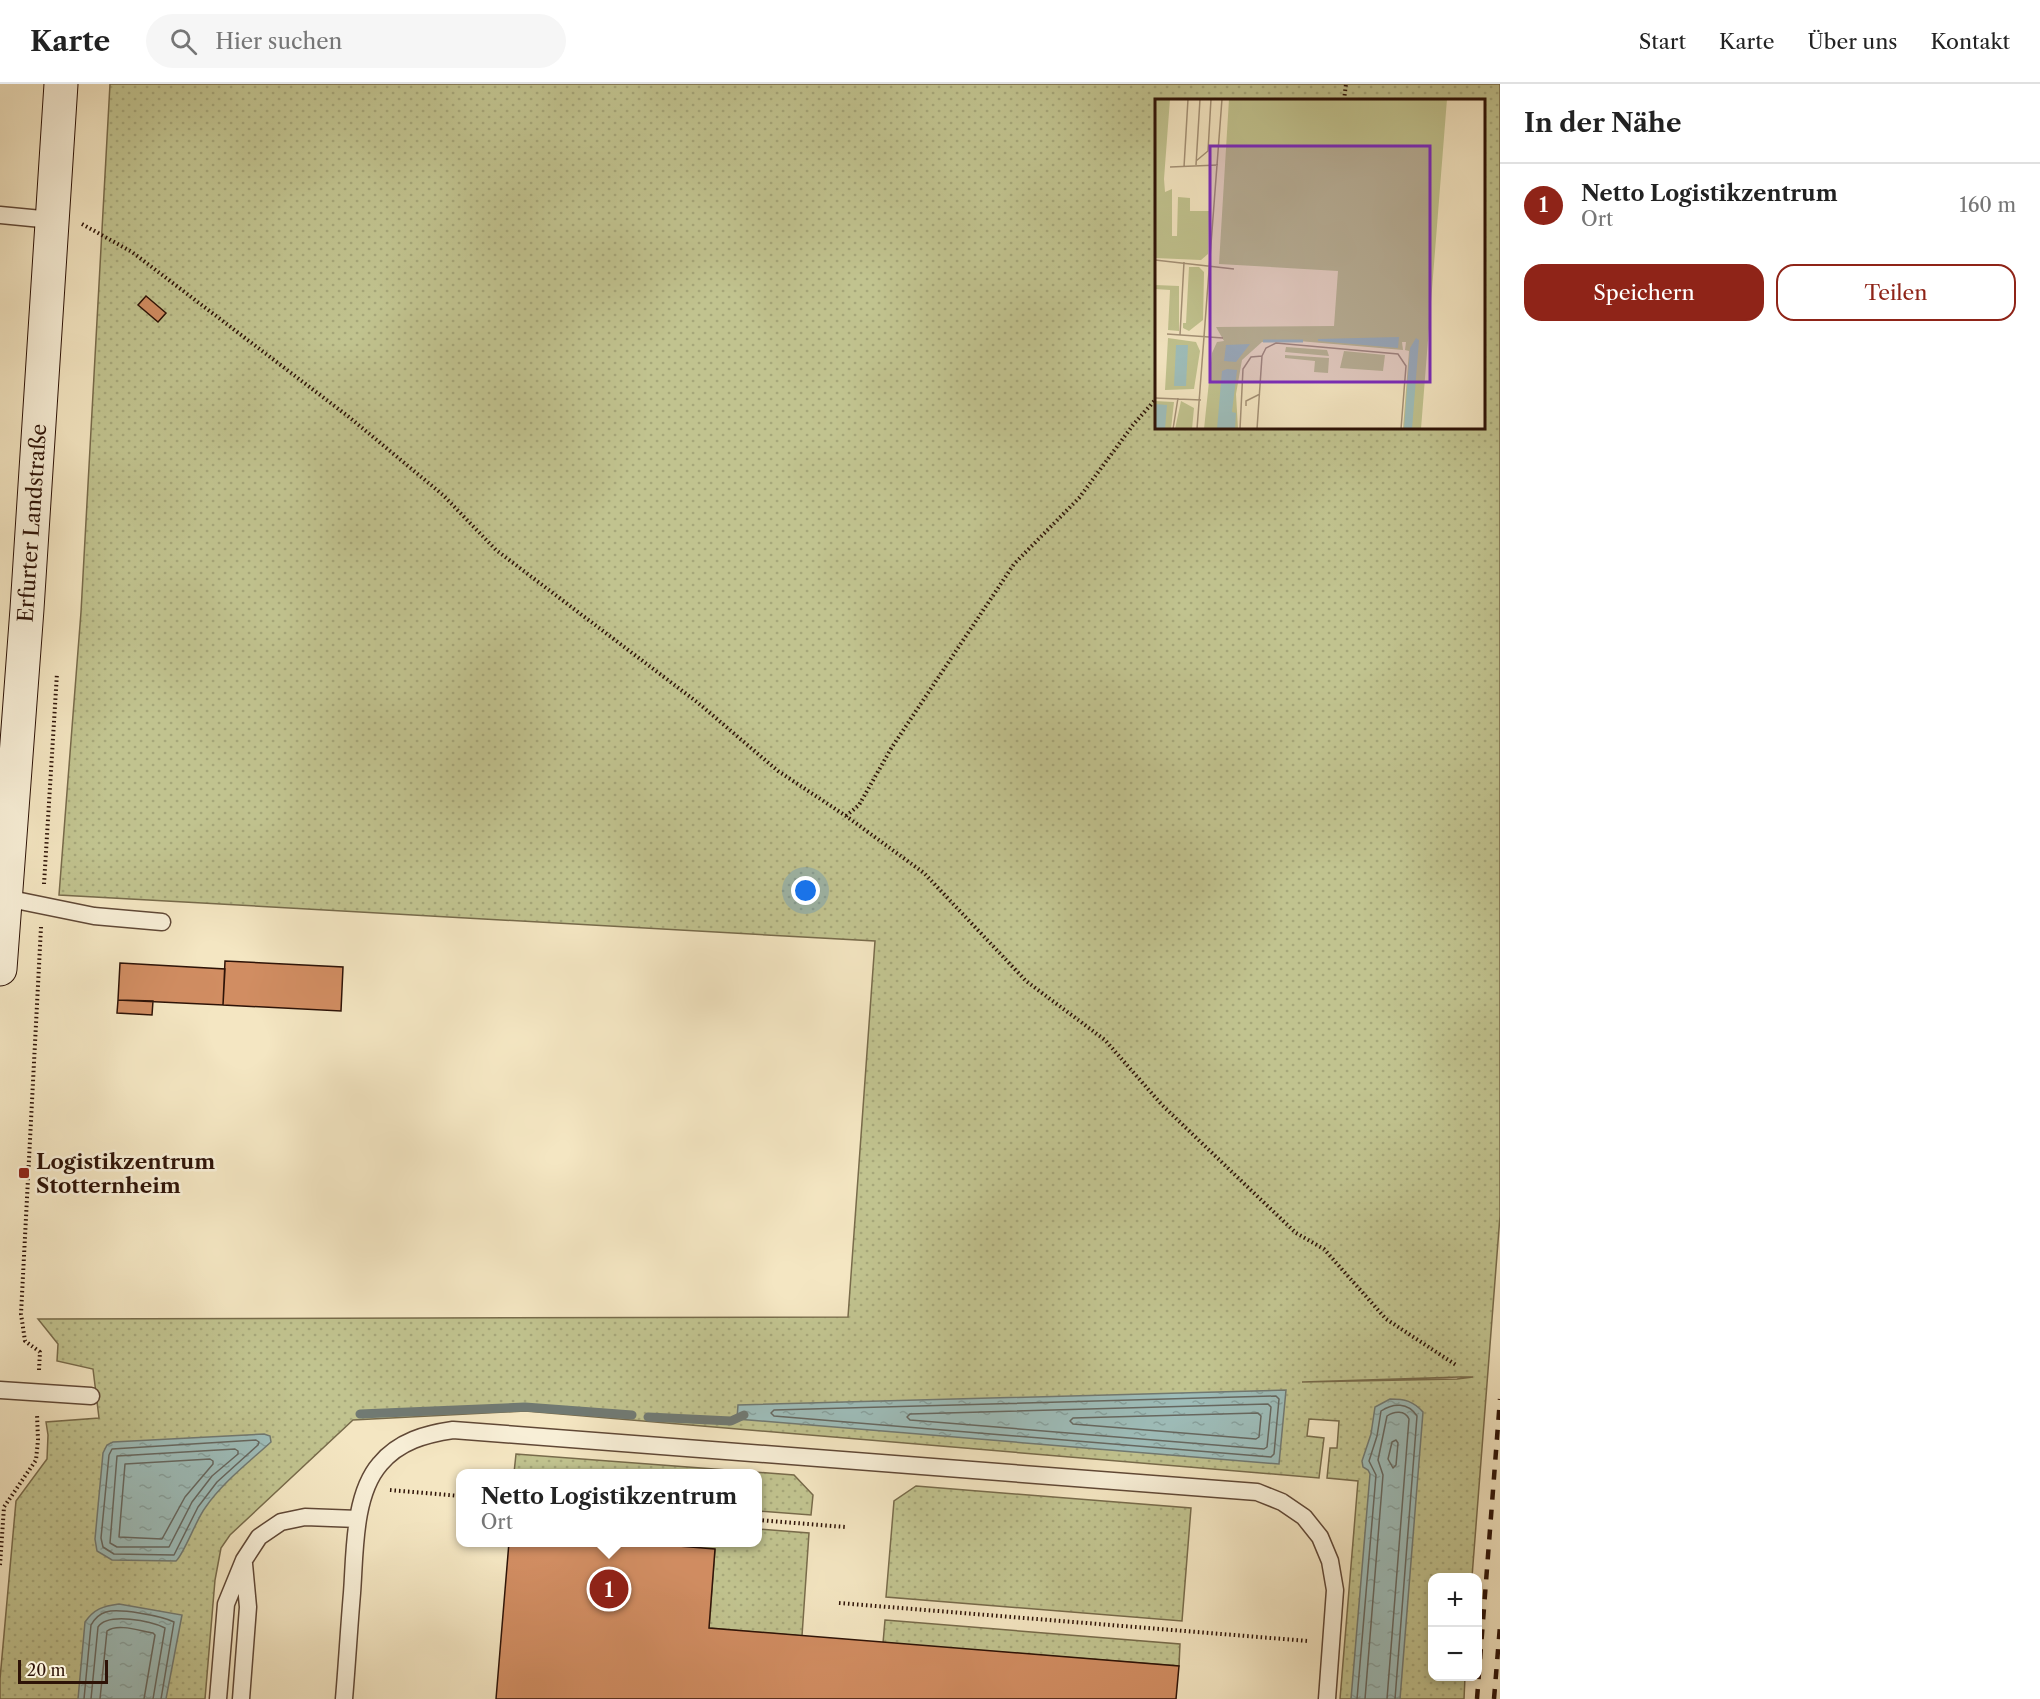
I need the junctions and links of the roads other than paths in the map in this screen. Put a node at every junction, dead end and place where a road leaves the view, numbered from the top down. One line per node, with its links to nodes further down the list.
1 (61, 84): 3 (main road, Erfurter Landstraße)
2 (0, 215): 3 (lane)
3 (52, 220): 4 (main road, Erfurter Landstraße)
4 (3, 897): 5 (lane); 6 (main road, Erfurter Landstraße)
5 (162, 922)
6 (0, 969)
7 (0, 1390): 8 (lane)
8 (92, 1396)
9 (358, 1519): 10 (lane); 13 (lane); 14 (lane)
10 (244, 1560): 11 (lane); 12 (lane)
11 (218, 1699)
12 (241, 1699)
13 (344, 1699)
14 (1327, 1699)

